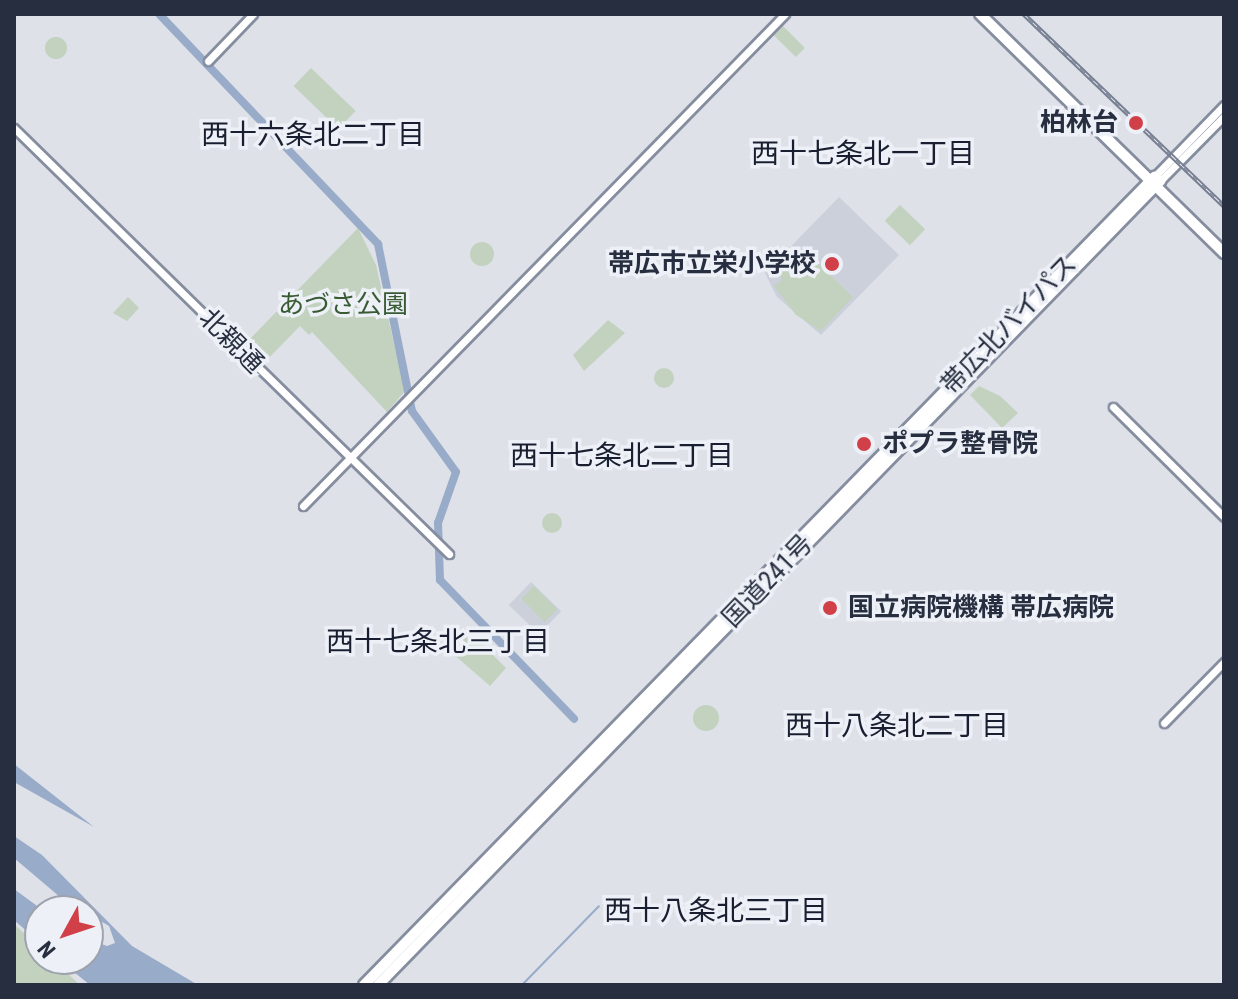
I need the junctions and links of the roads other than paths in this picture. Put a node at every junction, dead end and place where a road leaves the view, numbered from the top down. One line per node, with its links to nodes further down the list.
1 (253, 14): 5 (street)
2 (785, 14): 13 (street)
3 (980, 14): 9 (highway)
4 (990, 14): 9 (highway)
5 (208, 61)
6 (1224, 105): 9 (street)
7 (1224, 116): 9 (street)
8 (14, 128): 13 (street, 北親通)
9 (1155, 181): 10 (highway); 11 (highway); 19 (highway, 国道241号)
10 (1224, 243)
11 (1224, 253)
12 (1113, 407): 15 (street)
13 (351, 458): 14 (street); 16 (street, 北親通)
14 (303, 506)
15 (1224, 517)
16 (449, 554)
17 (1224, 662): 18 (street)
18 (1164, 723)
19 (531, 822): 20 (highway, 国道241号); 21 (highway, 国道241号)
20 (364, 985)
21 (378, 985)

